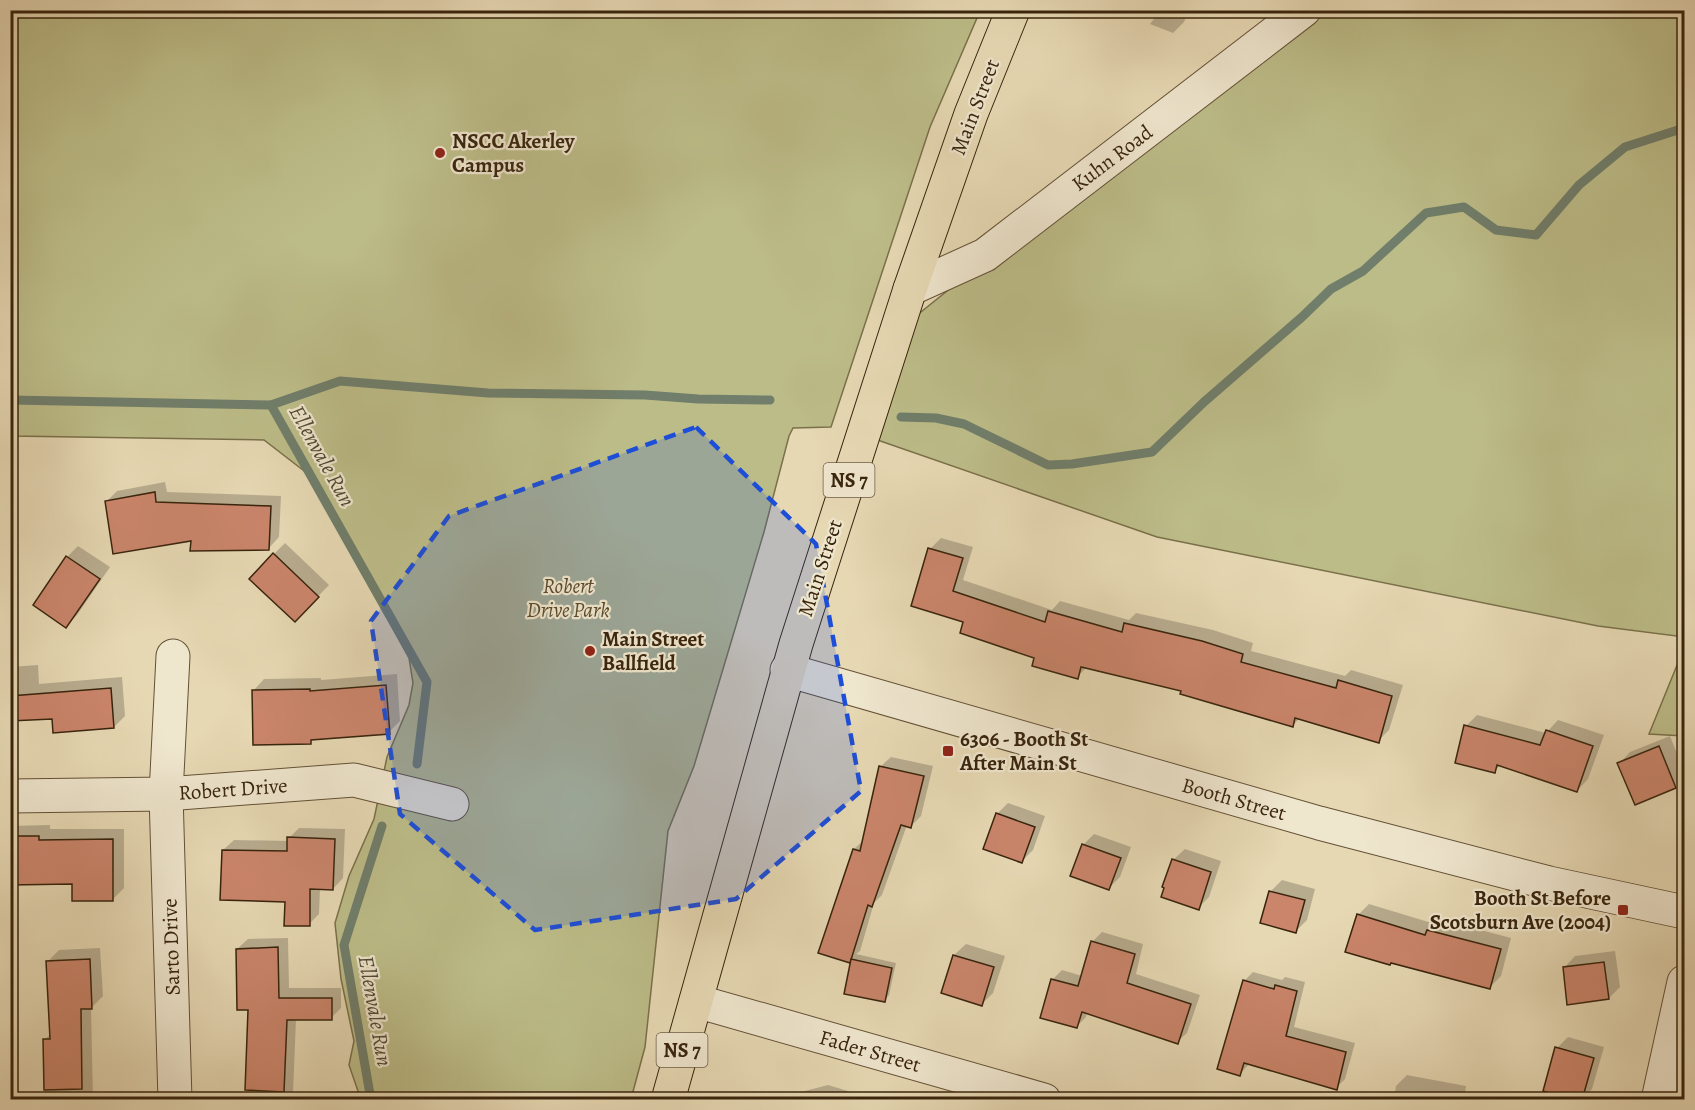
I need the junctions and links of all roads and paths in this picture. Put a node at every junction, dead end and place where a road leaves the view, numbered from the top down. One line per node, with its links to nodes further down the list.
1 (1013, 10): 3 (main road, Main Street / NS 7)
2 (1304, 10): 3 (street, Kuhn Road)
3 (910, 289): 5 (main road, Main Street / NS 7)
4 (173, 656): 6 (street, Sarto Drive)
5 (787, 670): 9 (street, Booth Street); 11 (main road, Main Street / NS 7)
6 (166, 794): 7 (street, Robert Drive); 8 (street, Robert Drive); 12 (street, Sarto Drive)
7 (10, 796)
8 (452, 804)
9 (1684, 912)
10 (1684, 982): 15 (street)
11 (696, 1001): 13 (main road, Main Street / NS 7); 14 (street, Fader Street)
12 (175, 1100)
13 (668, 1100)
14 (1044, 1100)
15 (1658, 1100)

